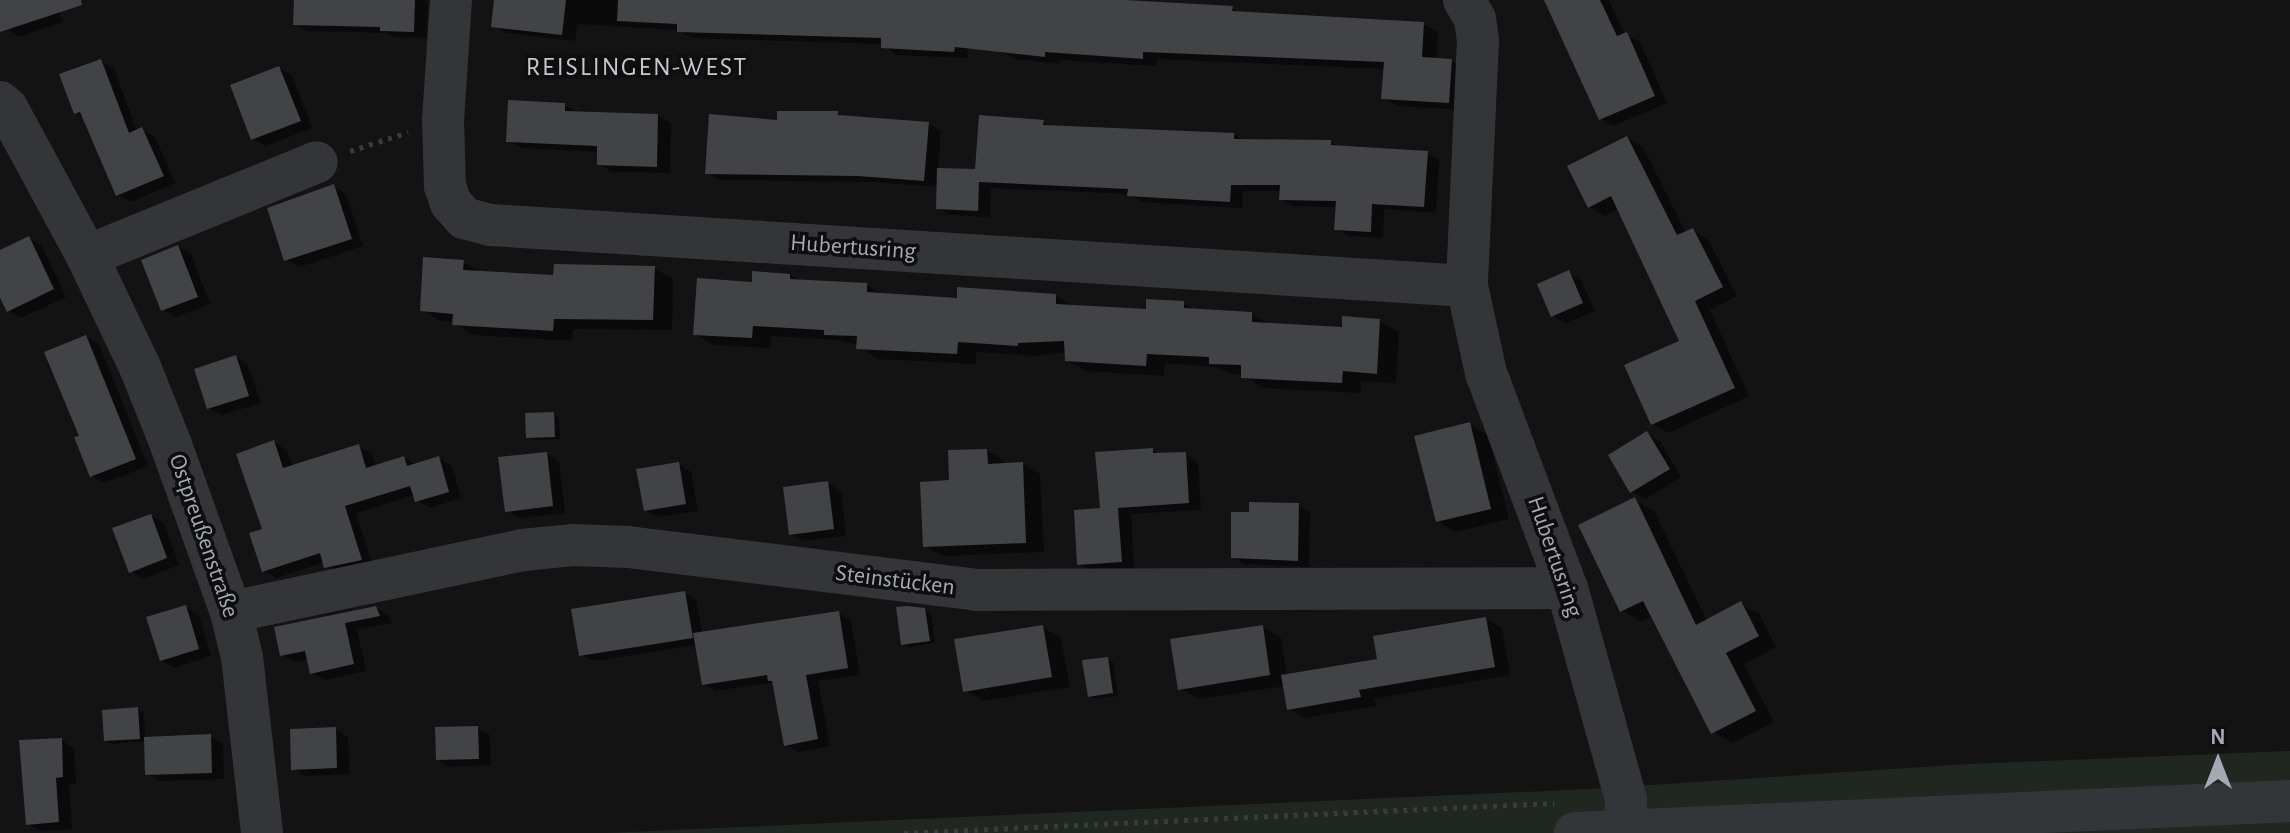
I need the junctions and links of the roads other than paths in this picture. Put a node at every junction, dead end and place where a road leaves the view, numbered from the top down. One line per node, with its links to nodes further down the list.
1 (451, 0): 6 (street, Hubertusring)
2 (1464, 0): 6 (street, Hubertusring)
3 (0, 102): 5 (street, Ostpreußenstraße)
4 (317, 162): 5 (street)
5 (87, 256): 8 (street, Ostpreußenstraße)
6 (1467, 286): 7 (street, Hubertusring)
7 (1567, 588): 8 (street, Steinstücken); 10 (street, Hubertusring)
8 (231, 612): 11 (street, Ostpreußenstraße)
9 (2290, 801): 10 (street)
10 (1624, 832): 12 (street)
11 (262, 833)
12 (1575, 833)

